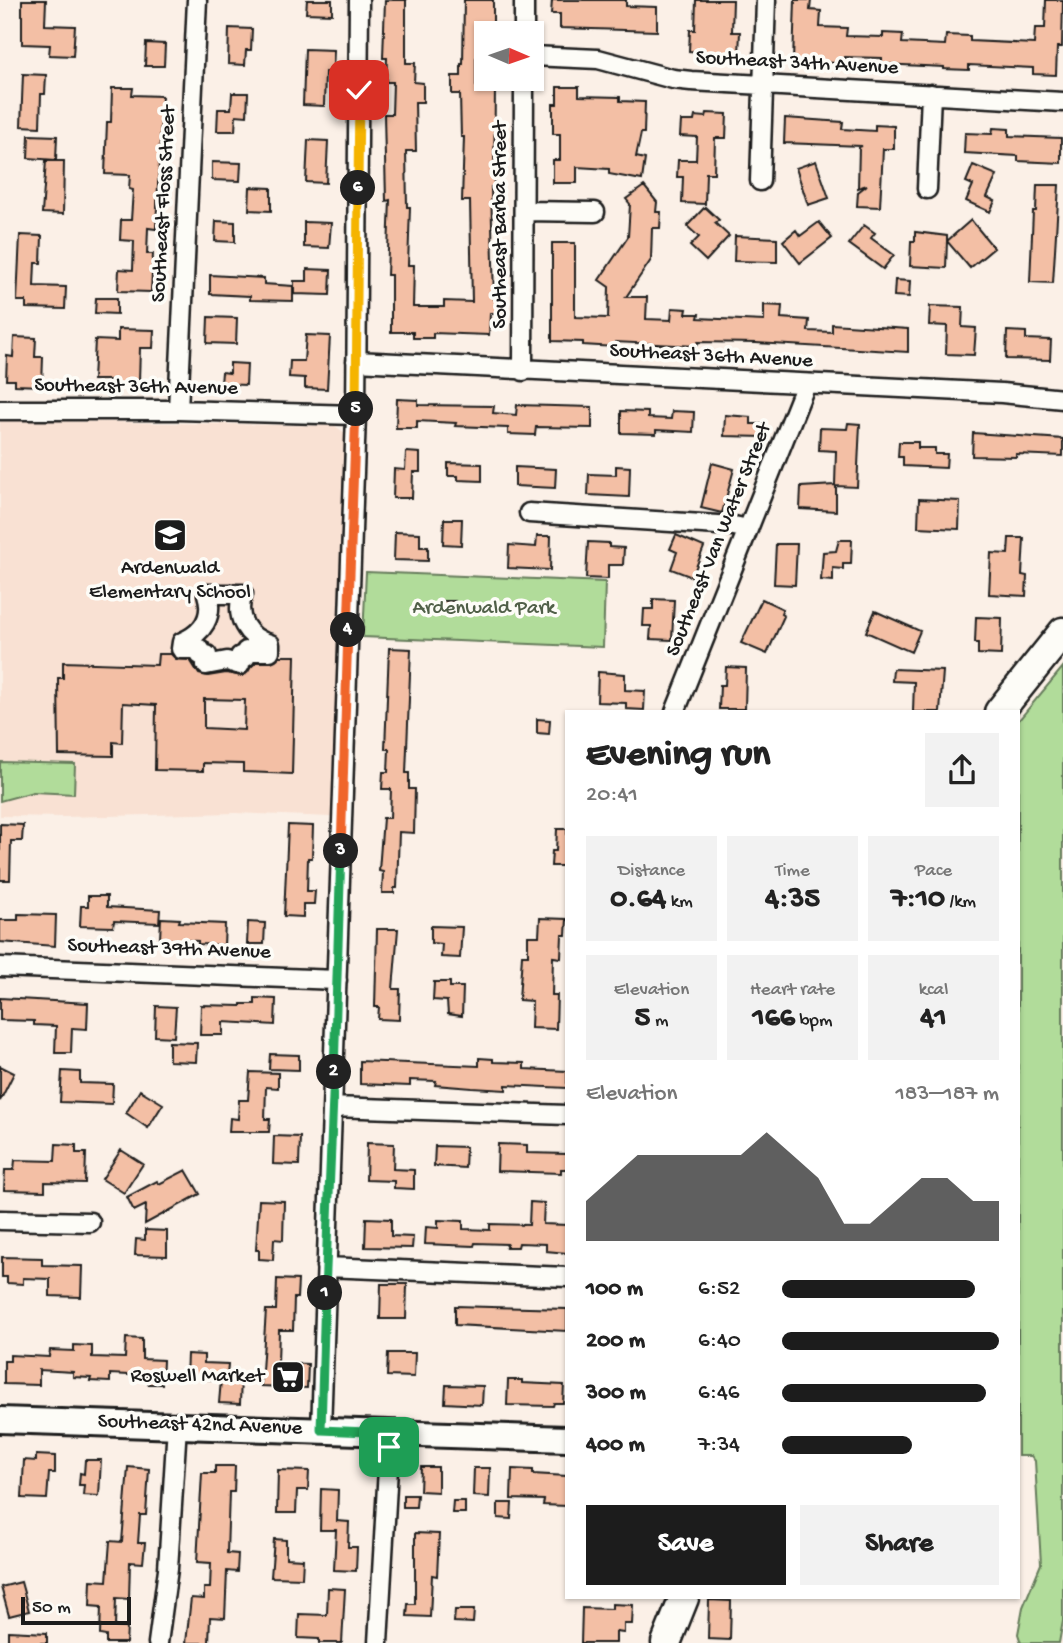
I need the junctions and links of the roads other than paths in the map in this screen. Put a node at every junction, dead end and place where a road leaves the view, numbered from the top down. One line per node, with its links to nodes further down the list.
1 (197, 0): 20 (street, Southeast Floss Street)
2 (359, 0): 15 (street)
3 (524, 0): 5 (street)
4 (766, 0): 7 (street)
5 (524, 21)
6 (544, 57): 7 (street, Southeast 34th Avenue)
7 (763, 85): 9 (street, Southeast 34th Avenue); 11 (street)
8 (524, 91): 13 (street, Southeast Barba Street)
9 (931, 94): 10 (street, Southeast 34th Avenue); 12 (street)
10 (1063, 102)
11 (760, 181)
12 (927, 189)
13 (524, 211): 14 (street); 16 (street, Southeast Barba Street)
14 (595, 212)
15 (356, 361): 16 (street, Southeast 36th Avenue); 21 (street)
16 (523, 370): 17 (street, Southeast 36th Avenue)
17 (806, 384): 18 (street, Southeast 36th Avenue); 23 (street, Southeast Van Water Street)
18 (1063, 398)
19 (0, 410): 20 (street, Southeast 36th Avenue)
20 (178, 410): 21 (street, Southeast 36th Avenue)
21 (355, 415): 29 (street)
22 (529, 513): 23 (street)
23 (748, 529): 26 (street, Southeast Van Water Street)
24 (243, 594): 24 (street)
25 (1063, 632): 27 (main road)
26 (676, 710)
27 (1001, 710)
28 (0, 967): 29 (street, Southeast 39th Avenue)
29 (337, 980): 30 (street)
30 (333, 1107): 31 (street); 34 (street)
31 (565, 1115)
32 (0, 1220): 33 (street)
33 (90, 1222)
34 (326, 1267): 35 (street); 38 (street)
35 (565, 1276)
36 (0, 1420): 37 (street, Southeast 42nd Avenue)
37 (177, 1425): 38 (street, Southeast 42nd Avenue); 42 (street)
38 (321, 1430): 39 (street, Southeast 42nd Avenue)
39 (390, 1433): 40 (street, Southeast 42nd Avenue); 43 (street)
40 (565, 1439)
41 (684, 1599): 44 (main road)
42 (159, 1643)
43 (378, 1643)
44 (666, 1643)

